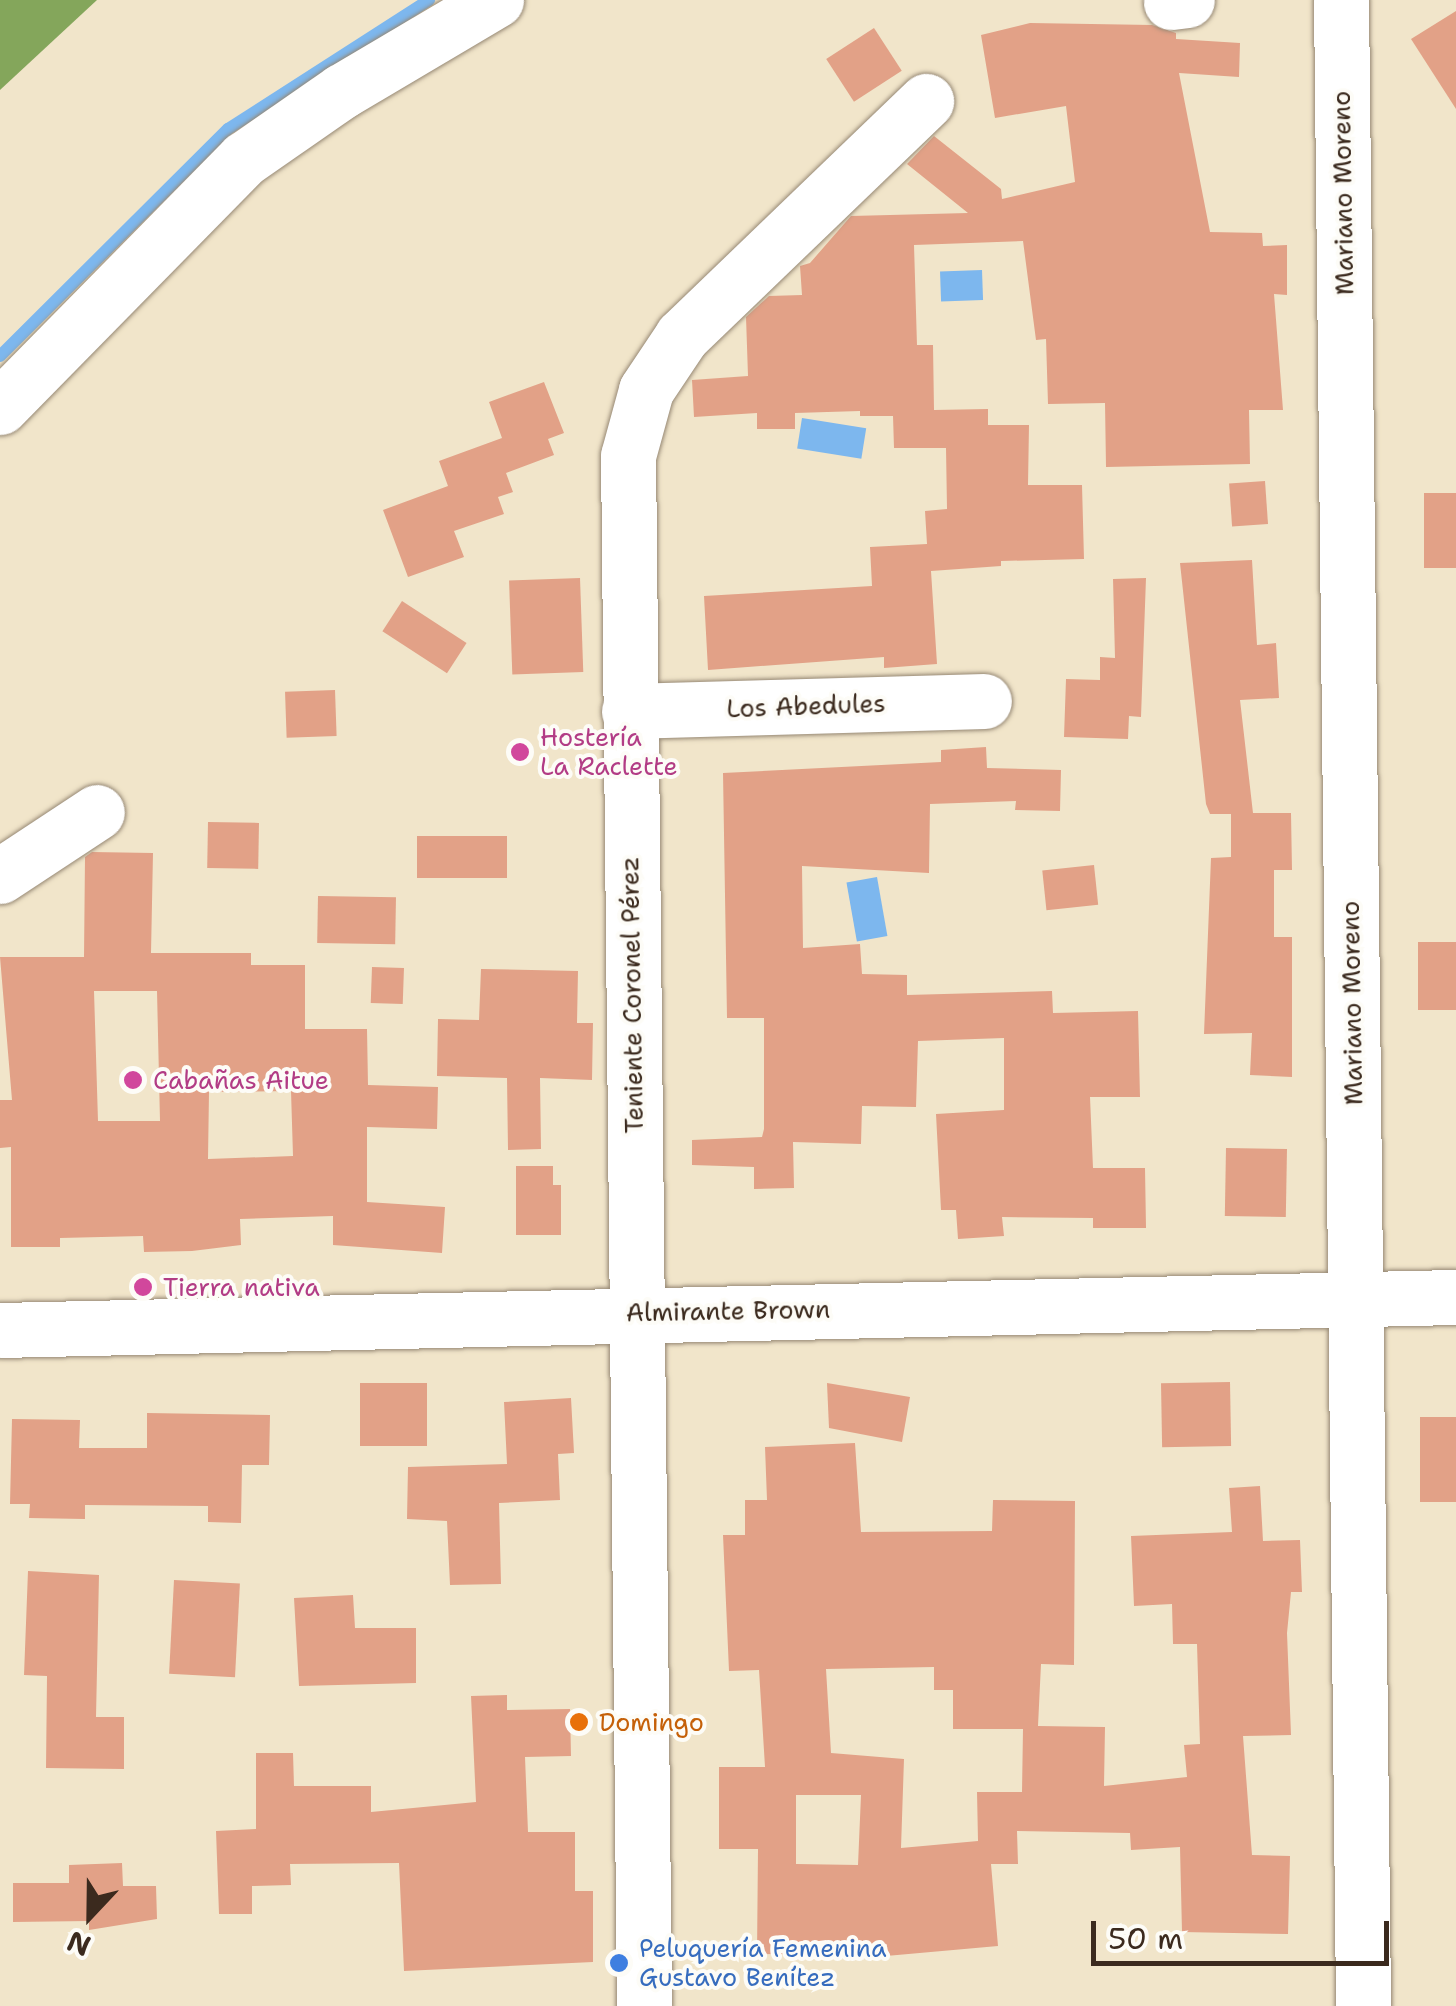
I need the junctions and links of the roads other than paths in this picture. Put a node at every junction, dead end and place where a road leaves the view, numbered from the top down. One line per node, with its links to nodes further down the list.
1 (496, 0): 4 (street)
2 (1341, 0): 10 (street, Mariano Moreno)
3 (926, 101): 6 (street, Teniente Coronel Pérez)
4 (0, 407)
5 (984, 701): 6 (street, Los Abedules)
6 (629, 711): 11 (street, Teniente Coronel Pérez)
7 (97, 812): 8 (street)
8 (0, 876)
9 (1456, 1296): 10 (street, Almirante Brown)
10 (1356, 1298): 11 (street, Almirante Brown); 14 (street, Mariano Moreno)
11 (636, 1312): 12 (street, Almirante Brown); 13 (street, Teniente Coronel Pérez)
12 (0, 1330)
13 (644, 2006)
14 (1363, 2006)

